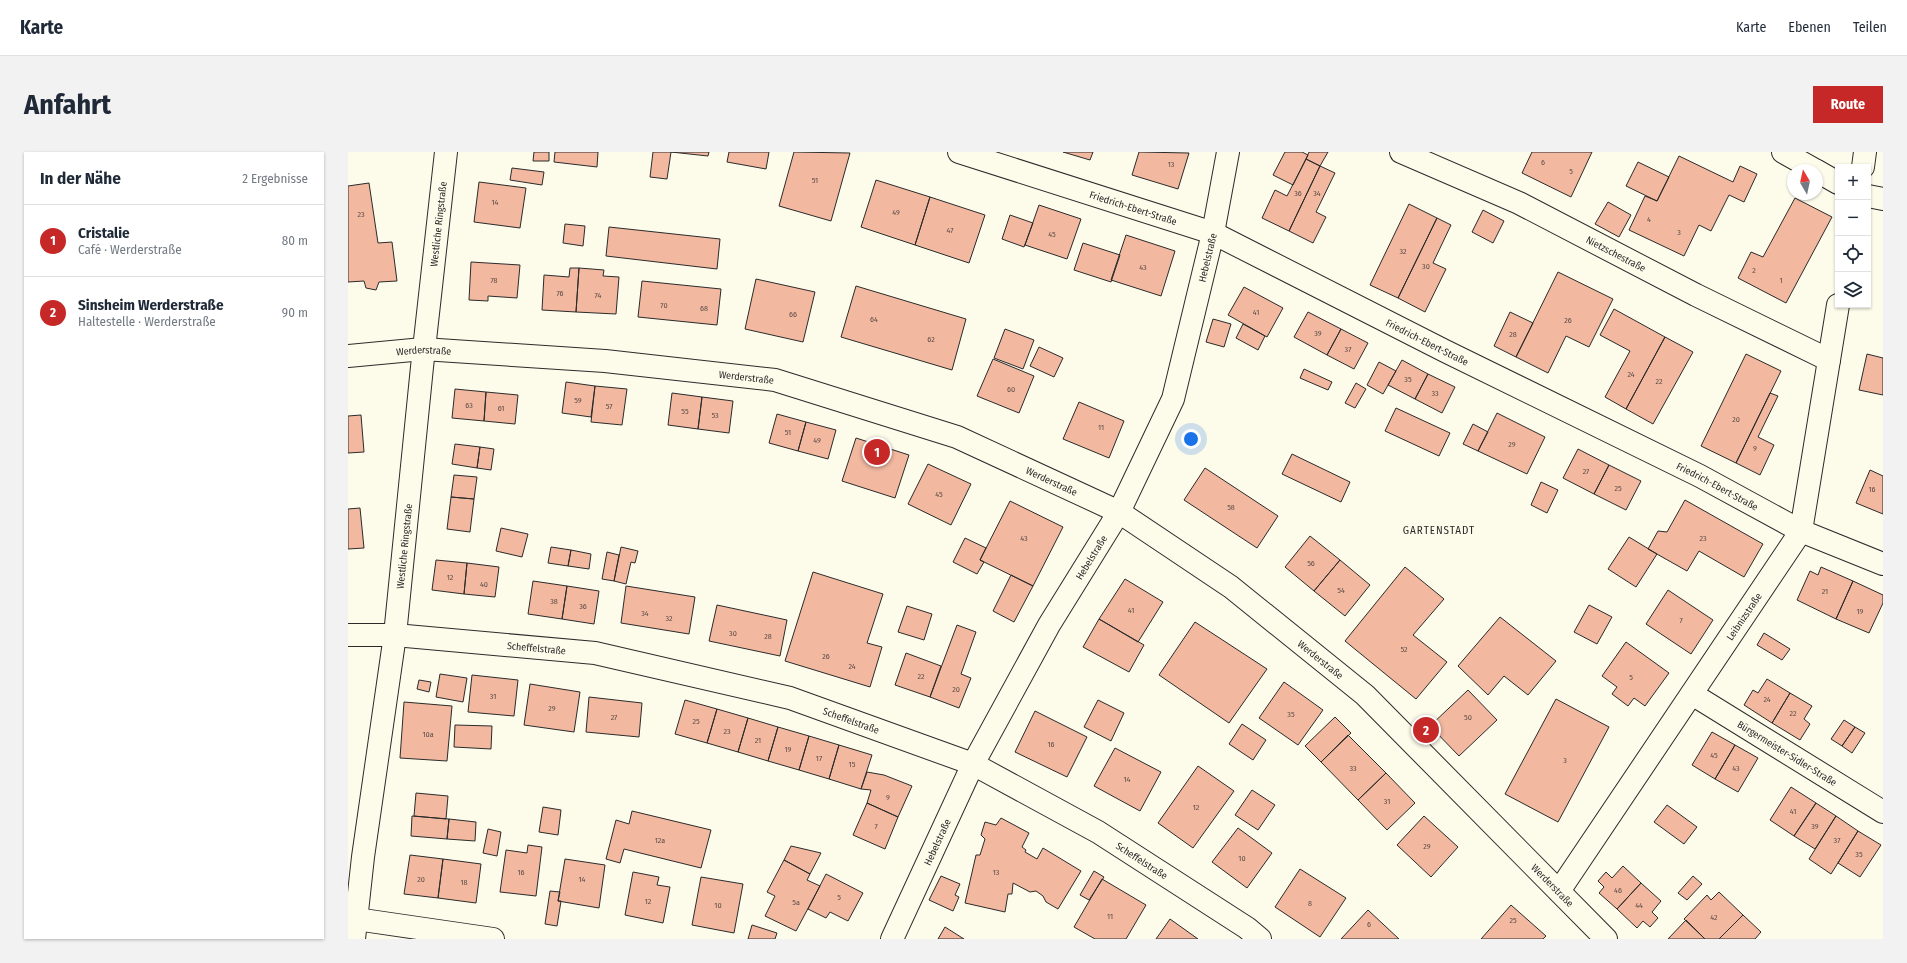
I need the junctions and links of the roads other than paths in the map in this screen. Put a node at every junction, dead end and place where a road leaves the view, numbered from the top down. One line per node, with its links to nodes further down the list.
1 (446, 152): 15 (street, Westliche Ringstraße)
2 (959, 152): 13 (street, Friedrich-Ebert-Straße)
3 (1228, 152): 13 (street, Hebelstraße)
4 (1401, 152): 17 (street, Nietzschestraße)
5 (1783, 152): 7 (street)
6 (1865, 152): 8 (street)
7 (1804, 164)
8 (1863, 164)
9 (1823, 175): 10 (street)
10 (1835, 181)
11 (1871, 197): 12 (street)
12 (1883, 199)
13 (1213, 233): 18 (street, Hebelstraße); 19 (street, Friedrich-Ebert-Straße)
14 (1838, 308): 17 (street, Leibnizstraße)
15 (424, 349): 16 (street, Werderstraße); 18 (street, Werderstraße); 22 (street, Westliche Ringstraße)
16 (348, 356)
17 (1829, 360): 19 (street, Leibnizstraße)
18 (1119, 512): 24 (street, Hebelstraße); 26 (street, Werderstraße)
19 (1801, 531): 20 (street, Friedrich-Ebert-Straße); 23 (street, Leibnizstraße)
20 (1883, 564)
21 (348, 635): 22 (street, Scheffelstraße)
22 (395, 635): 24 (street, Scheffelstraße); 27 (street, Westliche Ringstraße)
23 (1692, 694): 25 (street, Bürgermeister-Sidler-Straße); 26 (street, Leibnizstraße)
24 (973, 764): 29 (street, Hebelstraße); 30 (street, Scheffelstraße)
25 (1883, 812)
26 (1559, 891): 31 (street, Werderstraße)
27 (355, 929): 28 (street)
28 (493, 939)
29 (892, 939)
30 (1260, 939)
31 (1606, 939)

